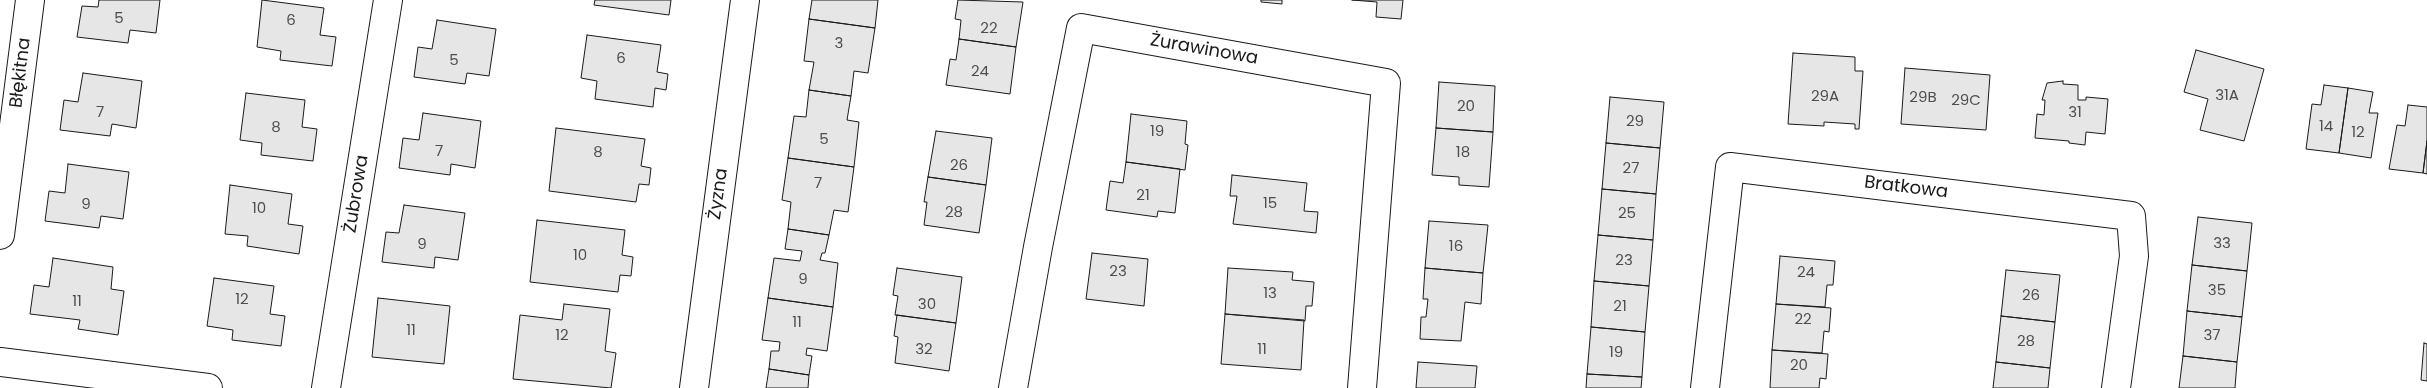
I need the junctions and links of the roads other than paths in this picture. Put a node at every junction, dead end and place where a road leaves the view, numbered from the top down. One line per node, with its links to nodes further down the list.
1 (30, 0): 4 (street, Błękitna)
2 (388, 0): 7 (street, Żubrowa)
3 (745, 0): 8 (street, Żyzna)
4 (0, 235)
5 (0, 362): 6 (street)
6 (208, 388)
7 (326, 388)
8 (694, 388)
9 (1013, 388): 10 (street, Żurawinowa)
10 (1362, 388)
11 (1706, 388): 12 (street, Bratkowa)
12 (2116, 388)

